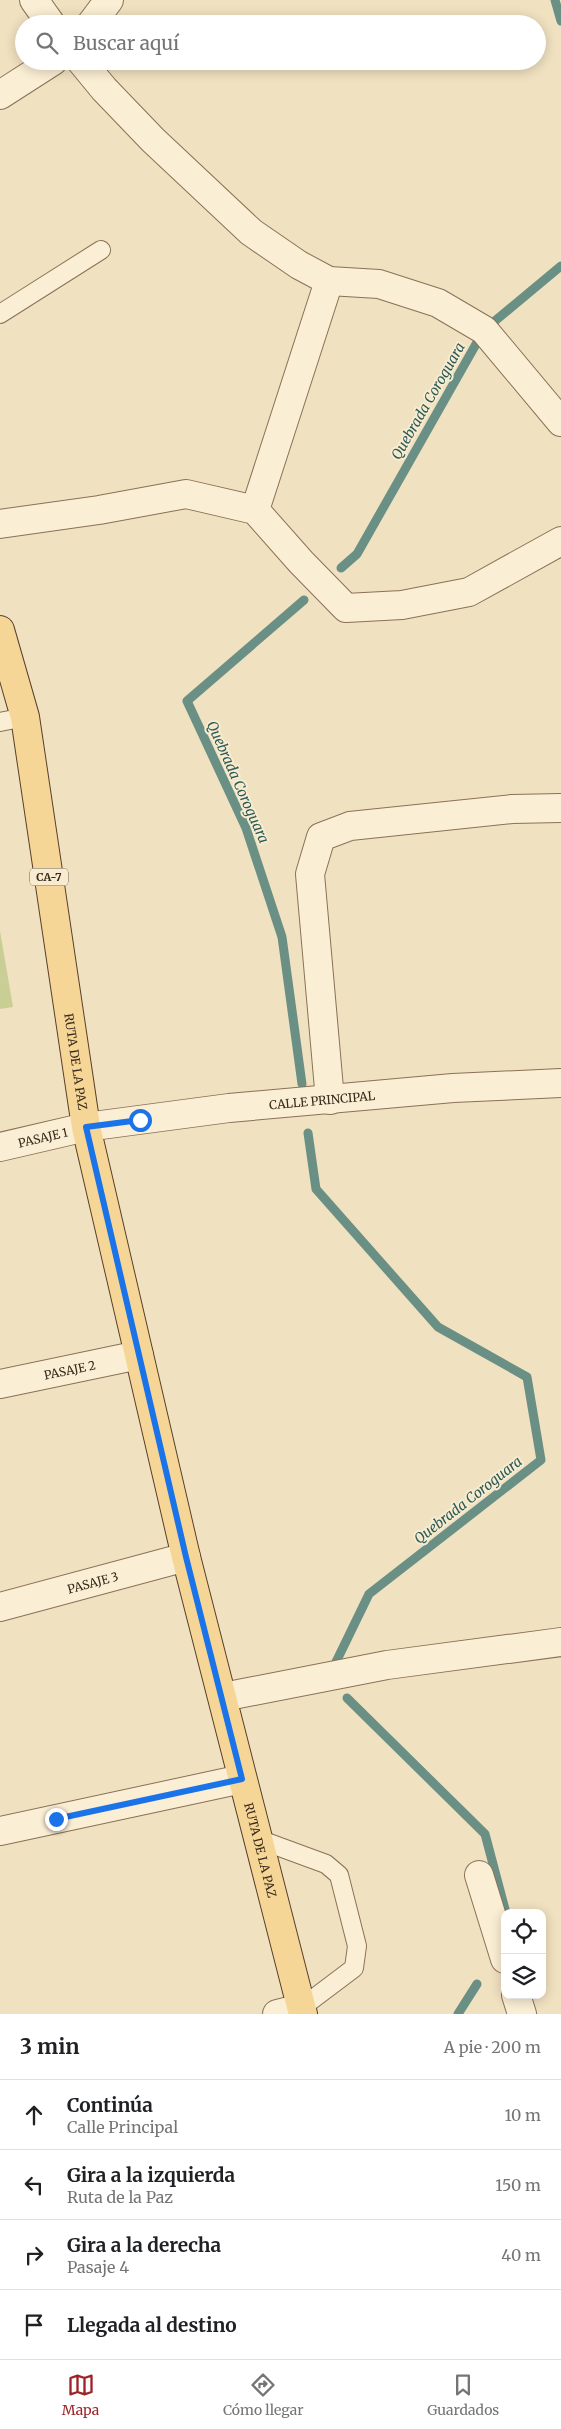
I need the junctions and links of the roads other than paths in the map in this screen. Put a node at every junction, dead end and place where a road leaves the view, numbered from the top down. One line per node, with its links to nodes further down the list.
1 (34, 0): 3 (street)
2 (109, 0): 4 (street)
3 (45, 15)
4 (98, 15)
5 (39, 70): 7 (street)
6 (88, 70): 9 (street)
7 (0, 94)
8 (101, 250): 10 (lane)
9 (329, 281): 11 (street); 12 (street)
10 (0, 314)
11 (561, 422)
12 (255, 510): 13 (street); 14 (street)
13 (0, 524)
14 (561, 541)
15 (0, 630): 16 (main road, RUTA DE LA PAZ / CA-7)
16 (13, 719): 20 (main road, RUTA DE LA PAZ / CA-7)
17 (561, 808): 19 (street)
18 (561, 1082): 19 (street, CALLE PRINCIPAL)
19 (330, 1100): 20 (street, CALLE PRINCIPAL)
20 (86, 1127): 21 (street, PASAJE 1); 22 (main road, RUTA DE LA PAZ / CA-7)
21 (0, 1147)
22 (139, 1355): 23 (street, PASAJE 2); 24 (main road, RUTA DE LA PAZ / CA-7)
23 (0, 1384)
24 (186, 1557): 25 (street, PASAJE 3); 27 (main road, RUTA DE LA PAZ / CA-7)
25 (0, 1607)
26 (561, 1642): 27 (street)
27 (223, 1697): 28 (main road, RUTA DE LA PAZ / CA-7)
28 (242, 1779): 29 (street); 30 (main road, RUTA DE LA PAZ / CA-7)
29 (0, 1831)
30 (258, 1839): 34 (main road, RUTA DE LA PAZ / CA-7); 34 (lane)
31 (478, 1875): 32 (street)
32 (503, 1954)
33 (517, 1999): 35 (street)
34 (294, 2012)
35 (522, 2014)

